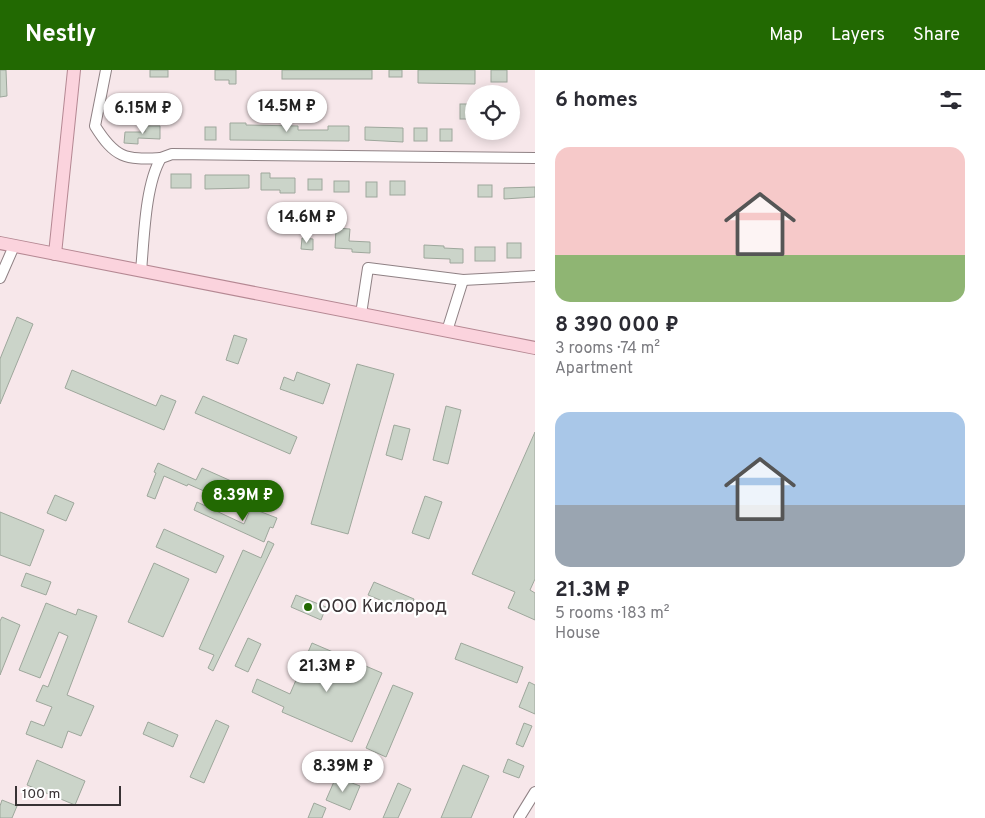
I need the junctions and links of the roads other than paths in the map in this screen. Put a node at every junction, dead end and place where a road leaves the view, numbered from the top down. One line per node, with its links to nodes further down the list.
1 (74, 70): 7 (main road)
2 (106, 70): 3 (street)
3 (160, 158): 4 (street); 8 (street)
4 (535, 158)
5 (0, 243): 6 (main road)
6 (14, 246): 7 (main road); 10 (street)
7 (55, 254): 8 (main road)
8 (141, 271): 12 (main road)
9 (535, 276): 11 (street)
10 (0, 278)
11 (463, 280): 12 (street); 13 (street)
12 (362, 314): 13 (main road)
13 (447, 331): 14 (main road)
14 (535, 348)
15 (535, 792): 16 (street)
16 (519, 818)

